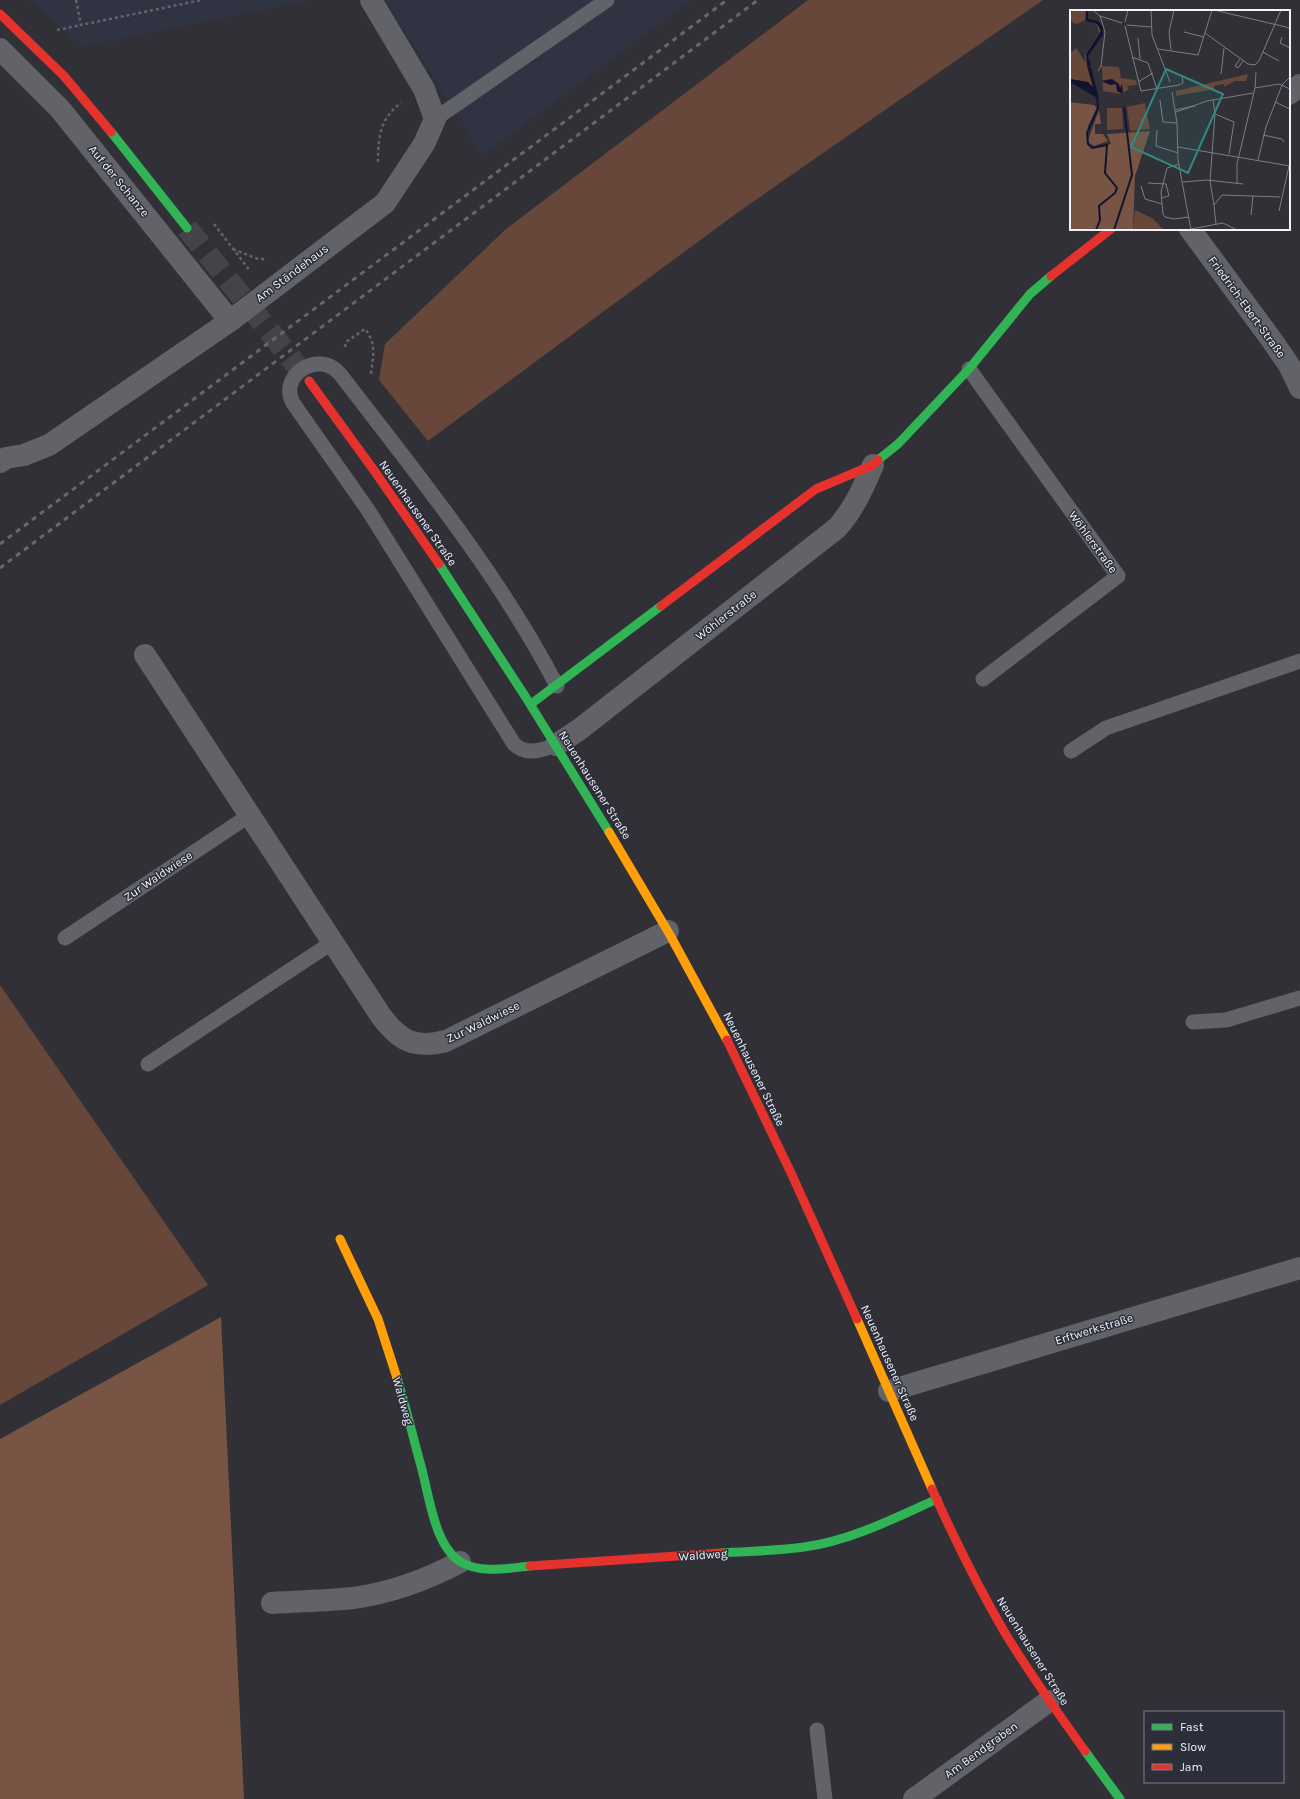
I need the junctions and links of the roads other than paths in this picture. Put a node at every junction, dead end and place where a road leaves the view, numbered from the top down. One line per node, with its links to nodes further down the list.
1 (371, 0): 7 (street)
2 (607, 0): 7 (lane)
3 (0, 14): 8 (main road, Auf der Schanze)
4 (0, 49): 11 (street, Auf der Schanze)
5 (1300, 86): 6 (street)
6 (1290, 93)
7 (435, 119): 11 (street, Am Ständehaus)
8 (187, 228)
9 (1110, 230): 12 (main road, Wöhlerstraße)
10 (1191, 230): 14 (street, Friedrich-Ebert-Straße)
11 (230, 321): 15 (street, Am Ständehaus)
12 (969, 369): 16 (main road, Wöhlerstraße); 19 (lane, Wöhlerstraße)
13 (309, 381): 21 (main road, Neuenhausener Straße)
14 (1300, 388)
15 (2, 458)
16 (873, 465): 20 (main road, Wöhlerstraße); 22 (street, Wöhlerstraße)
17 (146, 655): 24 (street, Zur Waldwiese)
18 (1300, 661): 23 (lane)
19 (983, 679)
20 (557, 686): 21 (main road, Wöhlerstraße); 22 (lane)
21 (531, 704): 22 (main road, Neuenhausener Straße)
22 (556, 745): 25 (main road, Neuenhausener Straße)
23 (1071, 751)
24 (250, 815): 26 (lane, Zur Waldwiese); 27 (street, Zur Waldwiese)
25 (668, 931): 27 (street, Zur Waldwiese); 33 (main road, Neuenhausener Straße)
26 (65, 938)
27 (333, 942): 30 (lane)
28 (1300, 998): 29 (lane)
29 (1193, 1022)
30 (148, 1064)
31 (340, 1239): 35 (main road, Waldweg)
32 (1300, 1268): 33 (street, Erftwerkstraße)
33 (889, 1391): 34 (main road, Neuenhausener Straße)
34 (937, 1499): 35 (main road, Waldweg); 37 (main road, Neuenhausener Straße)
35 (460, 1562): 36 (street)
36 (272, 1603)
37 (1049, 1701): 40 (street, Am Bendgraben); 41 (main road, Neuenhausener Straße)
38 (817, 1730): 39 (lane)
39 (826, 1799)
40 (914, 1799)
41 (1120, 1799)

